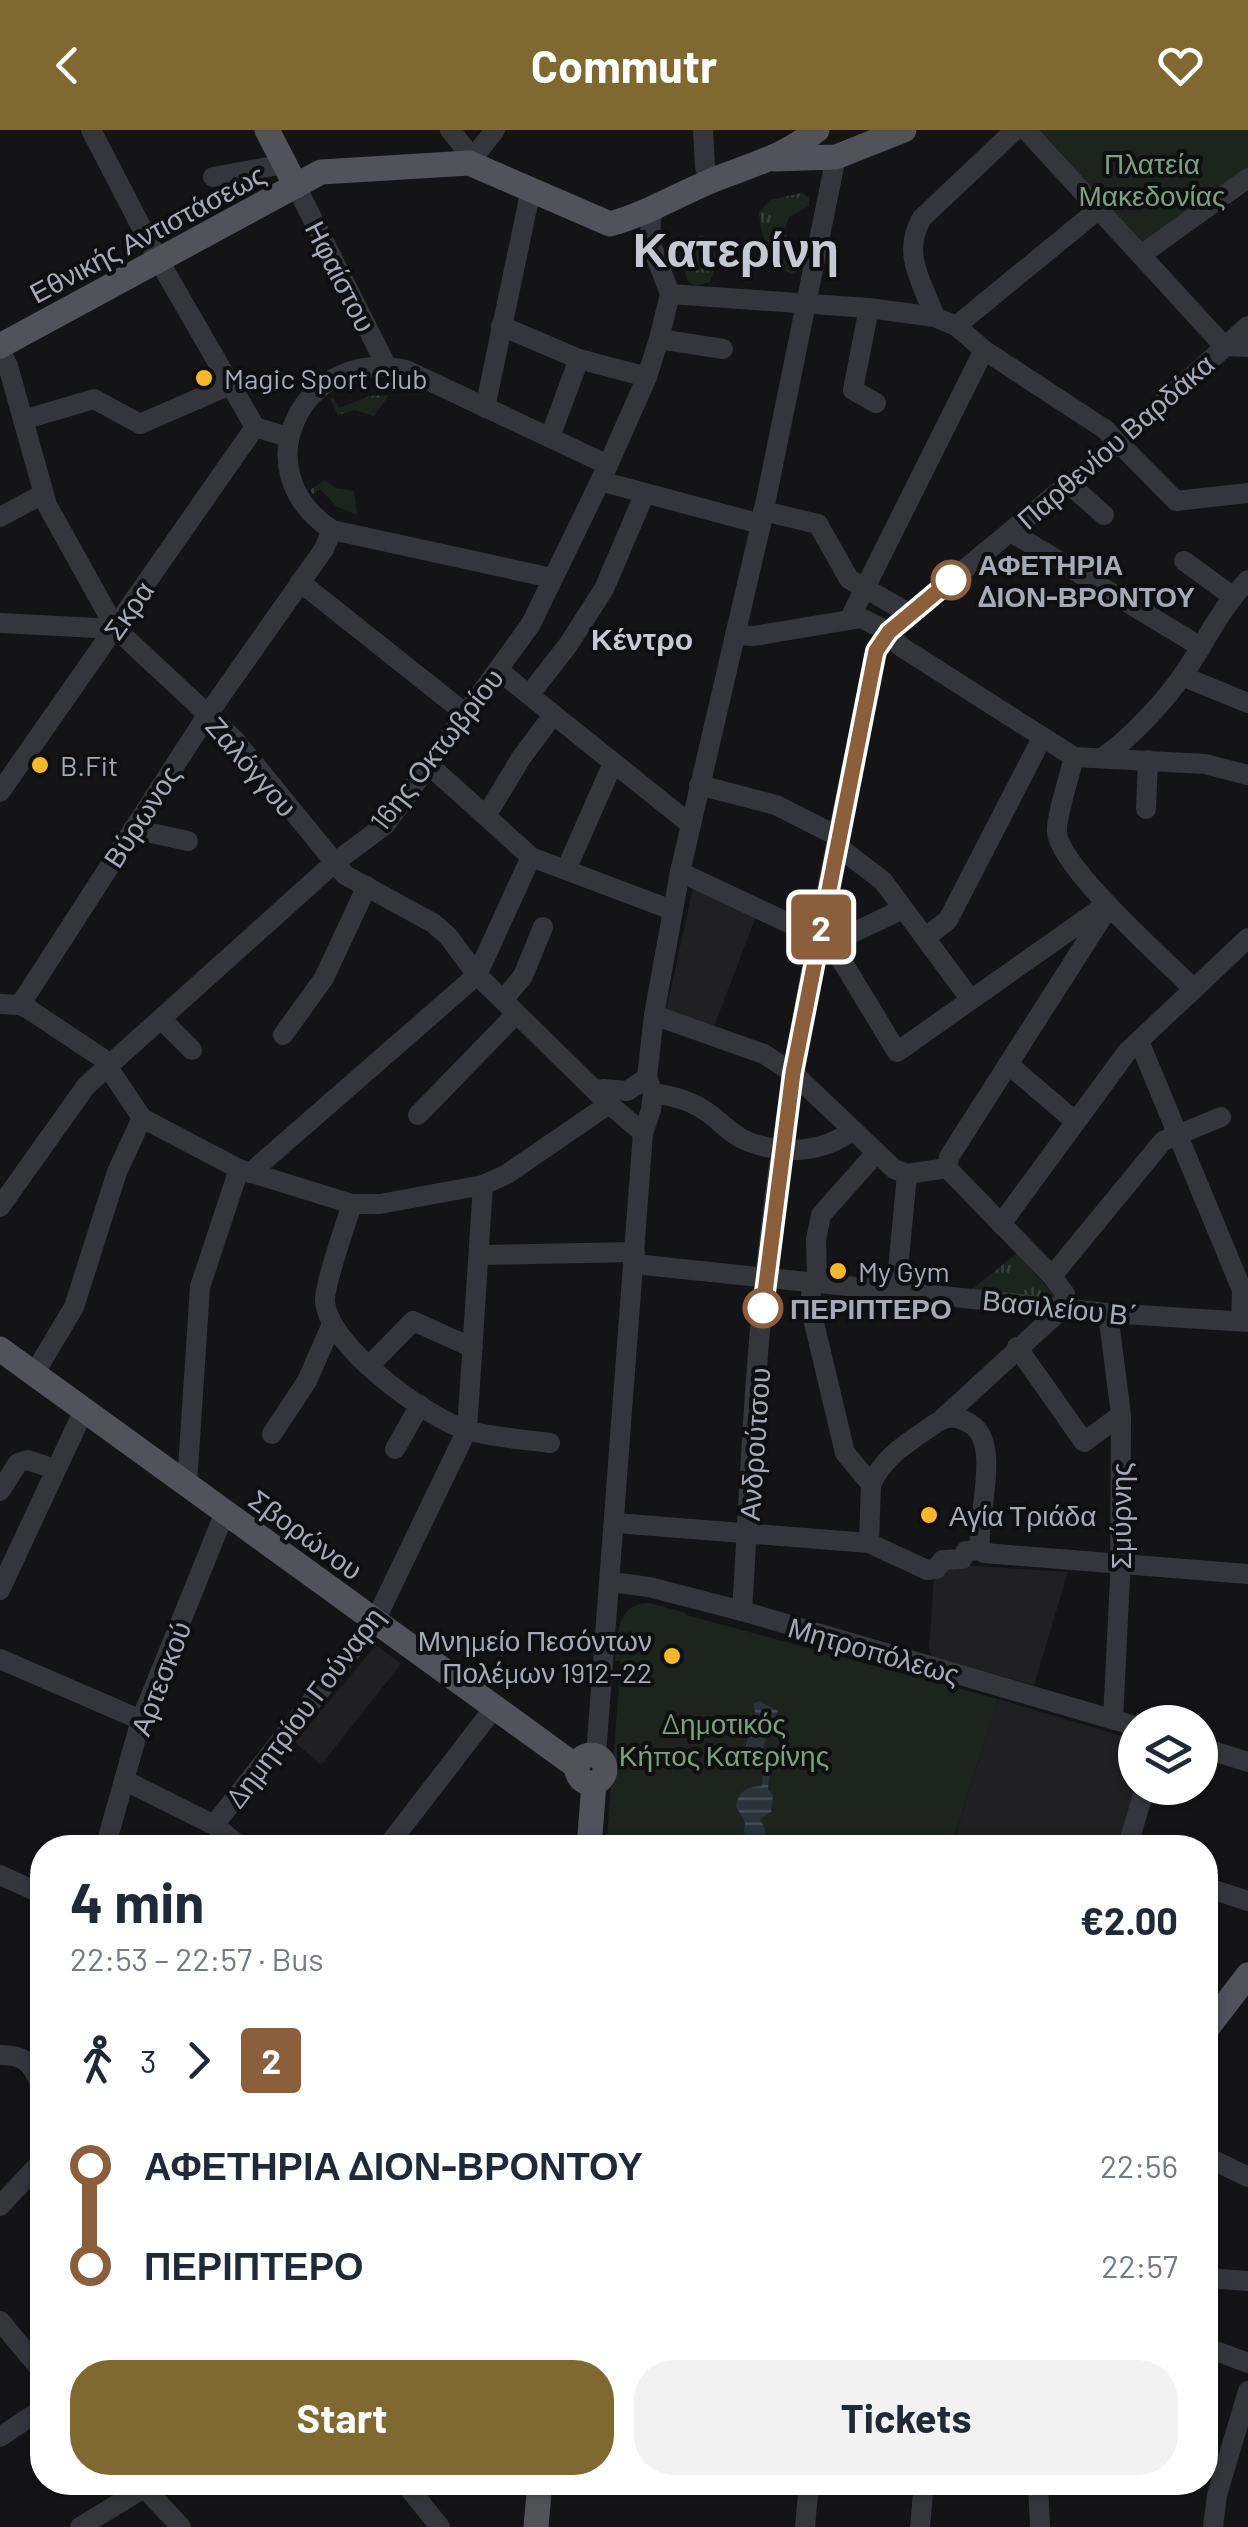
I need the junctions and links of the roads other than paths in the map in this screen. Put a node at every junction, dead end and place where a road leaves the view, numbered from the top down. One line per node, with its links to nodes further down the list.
1 (90, 130): 23 (street)
2 (450, 130): 12 (street)
3 (495, 130): 12 (street)
4 (703, 130): 15 (street)
5 (904, 130): 10 (main road)
6 (1015, 130): 27 (street)
7 (1026, 130): 19 (street)
8 (815, 132): 10 (main road); 11 (main road)
9 (280, 150): 13 (main road, Εθνικής Αντιστάσεως); 13 (main road); 14 (street); 23 (main road, Εθνικής Αντιστάσεως); 38 (street, Ηφαίστου)
10 (836, 157): 11 (main road); 25 (street)
11 (775, 159): 15 (main road)
12 (470, 160): 13 (main road, Εθνικής Αντιστάσεως); 17 (main road, Εθνικής Αντιστάσεως)
13 (321, 172)
14 (213, 177)
15 (711, 181): 18 (main road)
16 (1244, 189): 22 (street)
17 (531, 190): 20 (main road, Εθνικής Αντιστάσεως); 28 (street)
18 (655, 208): 20 (main road); 21 (street)
19 (1099, 209): 22 (street); 29 (street)
20 (610, 224): 21 (street)
21 (656, 254): 24 (street)
22 (1141, 255): 32 (street)
23 (159, 261): 34 (main road, Εθνικής Αντιστάσεως); 40 (street)
24 (670, 294): 25 (street); 31 (street, 16ης Οκτωβρίου)
25 (807, 305): 26 (street); 55 (street)
26 (869, 308): 27 (street); 41 (street)
27 (935, 317): 29 (street)
28 (502, 326): 37 (street); 42 (street)
29 (956, 326): 36 (street)
30 (1248, 326): 32 (street, Παρθενίου Βαρδάκα)
31 (659, 339): 35 (street); 39 (street, 16ης Οκτωβρίου)
32 (1224, 346): 33 (street); 47 (street, Παρθενίου Βαρδάκα)
33 (1248, 346)
34 (0, 348): 43 (street, Ζαλόγγου)
35 (723, 350)
36 (984, 350): 47 (street); 62 (street)
37 (579, 359): 39 (street); 46 (street)
38 (386, 366): 42 (street); 45 (street)
39 (647, 377): 48 (street, 16ης Οκτωβρίου)
40 (230, 384): 43 (street); 44 (street)
41 (876, 403)
42 (484, 408): 46 (street)
43 (23, 420): 52 (street, Ζαλόγγου)
44 (255, 427): 45 (street); 66 (street, Σκρα)
45 (288, 437): 56 (street)
46 (550, 438): 48 (street)
47 (1118, 443): 49 (street, Παρθενίου Βαρδάκα); 51 (street)
48 (604, 473): 50 (street); 59 (street, 16ης Οκτωβρίου)
49 (1069, 484): 53 (street); 57 (street, Παρθενίου Βαρδάκα)
50 (646, 493): 55 (street); 73 (street)
51 (1248, 493)
52 (43, 494): 54 (street); 66 (street, Ζαλόγγου)
53 (1104, 516)
54 (0, 517)
55 (762, 518): 62 (street); 69 (street)
56 (332, 530): 59 (street); 61 (street, Βύρωνος)
57 (1011, 532): 64 (street, Παρθενίου Βαρδάκα); 70 (street)
58 (1184, 561): 63 (street)
59 (552, 578): 71 (street, 16ης Οκτωβρίου)
60 (1248, 580): 63 (street)
61 (300, 582): 75 (street, Βύρωνος); 76 (street)
62 (865, 588): 64 (street); 65 (street)
63 (1232, 596): 70 (street)
64 (910, 614): 68 (street, Παρθενίου Βαρδάκα)
65 (849, 620): 68 (street); 69 (street)
66 (112, 622): 67 (street); 75 (street, Ζαλόγγου); 86 (street, Σκρα)
67 (0, 623)
68 (889, 632): 78 (street); 92 (street, Ανδρούτσου)
69 (736, 636): 85 (street)
70 (1201, 647): 72 (street)
71 (498, 670): 73 (street); 76 (street, 16ης Οκτωβρίου)
72 (1182, 676): 74 (street); 80 (street)
73 (529, 695): 77 (street)
74 (1248, 703)
75 (208, 714): 90 (street, Βύρωνος); 94 (street, Ζαλόγγου)
76 (466, 714): 83 (street, 16ης Οκτωβρίου)
77 (553, 714): 82 (street); 88 (street)
78 (1042, 738): 79 (street); 102 (street)
79 (1074, 756): 80 (street); 98 (street)
80 (1103, 757): 81 (street)
81 (1148, 760): 84 (street); 87 (street)
82 (613, 763): 89 (street); 95 (street)
83 (430, 765): 88 (street); 94 (street, 16ης Οκτωβρίου)
84 (1248, 776)
85 (699, 784): 89 (street); 92 (street)
86 (0, 792)
87 (1146, 808)
88 (486, 816): 93 (street)
89 (690, 824): 96 (street)
90 (133, 828): 91 (street); 108 (street, Βύρωνος)
91 (188, 841)
92 (837, 841): 99 (street); 104 (street, Ανδρούτσου)
93 (531, 857): 95 (street); 105 (street)
94 (334, 862): 97 (street, Ζαλόγγου); 111 (street, 16ης Οκτωβρίου)
95 (566, 870): 100 (street)
96 (680, 872): 100 (street); 104 (street)
97 (368, 886): 105 (street, Ζαλόγγου); 112 (street)
98 (1108, 905): 106 (street); 107 (street); 115 (street)
99 (903, 908): 102 (street); 104 (street)
100 (672, 910): 110 (street)
101 (543, 927): 109 (street)
102 (925, 938): 107 (street)
103 (1248, 938): 106 (street)
104 (825, 940): 107 (street); 117 (street, Ανδρούτσου)
105 (477, 975): 109 (street, Ζαλόγγου); 130 (street)
106 (1194, 989): 113 (street)
107 (971, 1000)
108 (10, 1004): 116 (street)
109 (509, 1007): 119 (street, Ζαλόγγου); 120 (street)
110 (654, 1015): 117 (street); 118 (street)
111 (161, 1019): 114 (street); 116 (street, 16ης Οκτωβρίου)
112 (283, 1035)
113 (1139, 1041): 123 (street); 126 (street)
114 (192, 1050)
115 (1008, 1064): 123 (street); 129 (street)
116 (108, 1066): 122 (street); 134 (street, 16ης Οκτωβρίου)
117 (793, 1073): 124 (street); 127 (street, Ανδρούτσου)
118 (650, 1086): 119 (street); 125 (street); 127 (street)
119 (604, 1099): 125 (street, Ζαλόγγου); 132 (street)
120 (418, 1114)
121 (1221, 1117): 126 (street)
122 (142, 1118): 130 (street); 150 (street)
123 (1076, 1122): 135 (street)
124 (852, 1130): 127 (street); 128 (street)
125 (644, 1134): 137 (street)
126 (1176, 1134): 138 (street); 144 (street)
127 (782, 1148): 139 (street, Ανδρούτσου)
128 (876, 1153): 131 (street); 140 (street)
129 (947, 1168): 131 (street); 135 (street)
130 (244, 1171): 133 (street); 160 (street)
131 (907, 1174): 141 (street)
132 (483, 1185): 133 (street); 136 (street, Δημητρίου Γούναρη)
133 (352, 1204): 145 (street)
134 (0, 1207)
135 (1001, 1224): 138 (street)
136 (479, 1255): 137 (street, Βασιλείου Β΄); 147 (street, Δημητρίου Γούναρη)
137 (635, 1258): 139 (street, Βασιλείου Β΄); 164 (street)
138 (1052, 1276): 142 (street)
139 (765, 1280): 140 (street, Βασιλείου Β΄); 165 (street, Ανδρούτσου)
140 (812, 1284): 141 (street, Βασιλείου Β΄); 161 (street)
141 (896, 1291): 142 (street, Βασιλείου Β΄)
142 (1064, 1307): 143 (street, Βασιλείου Β΄); 146 (street)
143 (1108, 1314): 144 (street, Βασιλείου Β΄); 153 (street, Σμύρνης)
144 (1244, 1322)
145 (332, 1324): 149 (street); 156 (street)
146 (1017, 1346): 153 (street); 154 (street)
147 (472, 1348): 149 (street); 155 (street, Δημητρίου Γούναρη)
148 (0, 1349): 150 (main road, Σβορώνου)
149 (369, 1366): 151 (street)
150 (34, 1374): 152 (main road, Σβορώνου)
151 (420, 1404): 155 (street); 158 (street)
152 (84, 1410): 159 (street); 160 (main road, Σβορώνου)
153 (1121, 1415): 168 (street, Σμύρνης)
154 (943, 1418): 161 (street); 167 (street)
155 (467, 1430): 157 (street); 173 (street, Δημητρίου Γούναρη)
156 (272, 1434)
157 (550, 1443)
158 (395, 1449)
159 (54, 1469): 162 (street); 171 (street)
160 (186, 1484): 163 (main road, Σβορώνου)
161 (871, 1484): 166 (street)
162 (0, 1490)
163 (225, 1512): 173 (main road, Σβορώνου); 176 (street, Αρτεσκού)
164 (616, 1522): 165 (street); 170 (street)
165 (747, 1534): 166 (street); 172 (street, Ανδρούτσου)
166 (870, 1544): 167 (street)
167 (980, 1550): 168 (street)
168 (1119, 1565): 169 (street); 177 (street, Σμύρνης)
169 (1248, 1574)
170 (611, 1582): 172 (street, Μητροπόλεως); 181 (street)
171 (0, 1590)
172 (742, 1611): 177 (street, Μητροπόλεως)
173 (374, 1621): 175 (main road, Σβορώνου); 184 (street, Δημητρίου Γούναρη)
174 (0, 1659): 176 (street)
175 (494, 1708): 181 (main road, Σβορώνου); 187 (street)
176 (141, 1720): 182 (street, Αρτεσκού)
177 (1113, 1720): 178 (street, Μητροπόλεως)
178 (1118, 1721)
179 (1218, 1752): 180 (street)
180 (1248, 1762)
181 (589, 1768): 188 (main road)
182 (124, 1780): 184 (street); 185 (street, Αρτεσκού)
183 (1140, 1805): 189 (street)
184 (214, 1825): 186 (street)
185 (109, 1835)
186 (226, 1835)
187 (396, 1835)
188 (589, 1835)
189 (1131, 1835)
190 (0, 1875): 191 (street)
191 (30, 1889)
192 (1218, 1891): 193 (street)
193 (1248, 1901)
194 (1248, 1975): 195 (main road)
195 (1218, 2014)
196 (6, 2055): 197 (street)
197 (30, 2063)
198 (1218, 2162): 200 (street)
199 (30, 2174): 201 (street)
200 (1248, 2177)
201 (0, 2206)
202 (1218, 2279): 203 (street)
203 (1248, 2282)
204 (0, 2321): 206 (street)
205 (1218, 2349): 207 (street)
206 (30, 2351)
207 (1247, 2357)
208 (1248, 2391): 211 (street)
209 (30, 2418): 210 (street)
210 (0, 2437)
211 (1241, 2438): 212 (street)
212 (1218, 2490)
213 (128, 2495): 222 (street)
214 (151, 2495): 223 (street)
215 (414, 2495): 224 (street)
216 (539, 2495): 225 (main road)
217 (808, 2495): 226 (street)
218 (923, 2495): 227 (street)
219 (1039, 2495): 228 (street)
220 (1216, 2495): 221 (street)
221 (1210, 2524)
222 (80, 2527)
223 (182, 2527)
224 (440, 2527)
225 (536, 2527)
226 (805, 2527)
227 (920, 2527)
228 (1040, 2527)

